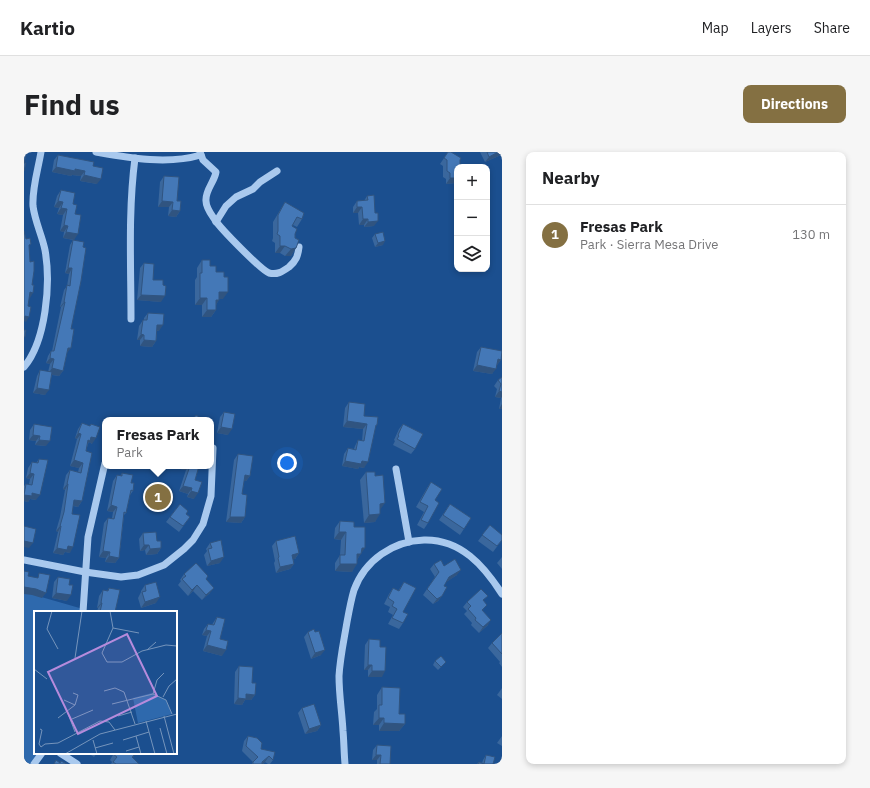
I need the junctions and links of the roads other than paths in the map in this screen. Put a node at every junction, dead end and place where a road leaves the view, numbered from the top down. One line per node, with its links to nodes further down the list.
1 (41, 152): 9 (street)
2 (96, 152): 4 (street)
3 (200, 154): 4 (street); 6 (street)
4 (136, 158): 8 (street)
5 (277, 170): 6 (street)
6 (216, 222): 7 (street)
7 (299, 247)
8 (131, 319)
9 (24, 367)
10 (104, 469): 15 (street)
11 (213, 469): 15 (street)
12 (396, 469): 13 (street)
13 (409, 542): 16 (street); 22 (street)
14 (24, 560): 15 (street)
15 (85, 572): 17 (street)
16 (502, 594)
17 (83, 611)
18 (41, 754): 20 (street)
19 (62, 754): 21 (street)
20 (34, 764)
21 (77, 764)
22 (345, 764)

